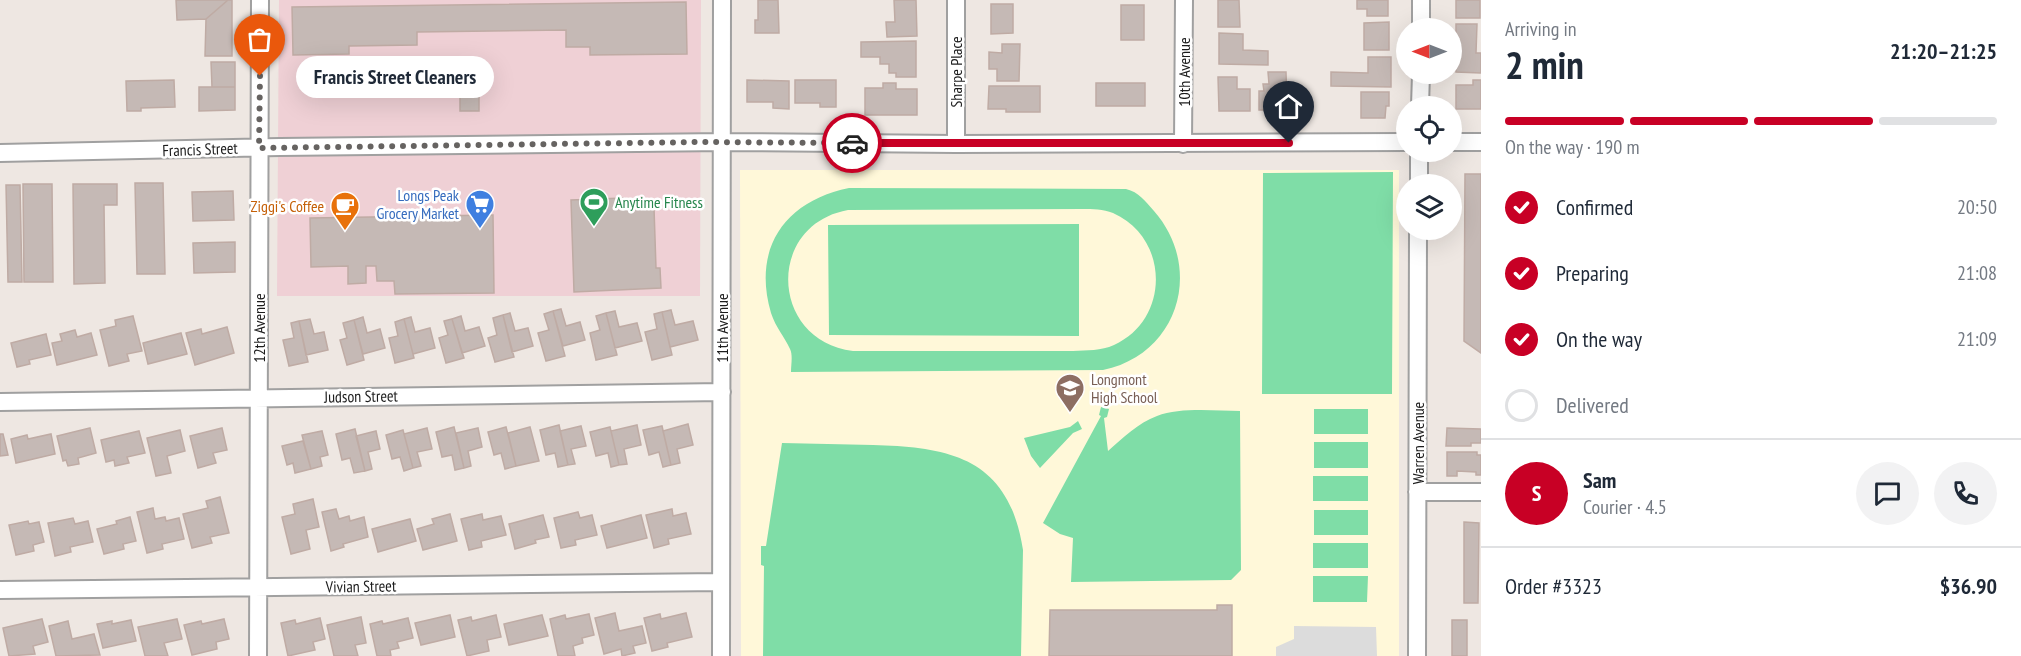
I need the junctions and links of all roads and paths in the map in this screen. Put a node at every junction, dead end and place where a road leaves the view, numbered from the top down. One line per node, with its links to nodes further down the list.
1 (260, 0): 13 (street, 12th Avenue)
2 (722, 0): 7 (street, 11th Avenue)
3 (956, 0): 11 (street, Sharpe Place)
4 (1184, 0): 12 (street, 10th Avenue)
5 (1421, 0): 6 (street)
6 (1421, 18)
7 (723, 142): 11 (street, Francis Street); 13 (street, Francis Street); 16 (street, 11th Avenue)
8 (1396, 142): 12 (street, Francis Street)
9 (1462, 142): 10 (street)
10 (1481, 142)
11 (956, 144): 12 (street, Francis Street)
12 (1183, 144)
13 (259, 148): 14 (street, Francis Street); 17 (street, 12th Avenue)
14 (0, 153)
15 (1418, 240): 19 (street, Warren Avenue)
16 (722, 392): 17 (street, Judson Street); 21 (street, 11th Avenue)
17 (259, 399): 18 (street, Judson Street); 22 (street, 12th Avenue)
18 (0, 402)
19 (1418, 492): 20 (street); 26 (street, Warren Avenue)
20 (1481, 492)
21 (721, 582): 22 (street, Vivian Street); 25 (street, 11th Avenue)
22 (258, 587): 23 (street, Vivian Street); 24 (street, 12th Avenue)
23 (0, 590)
24 (258, 656)
25 (721, 656)
26 (1417, 656)

